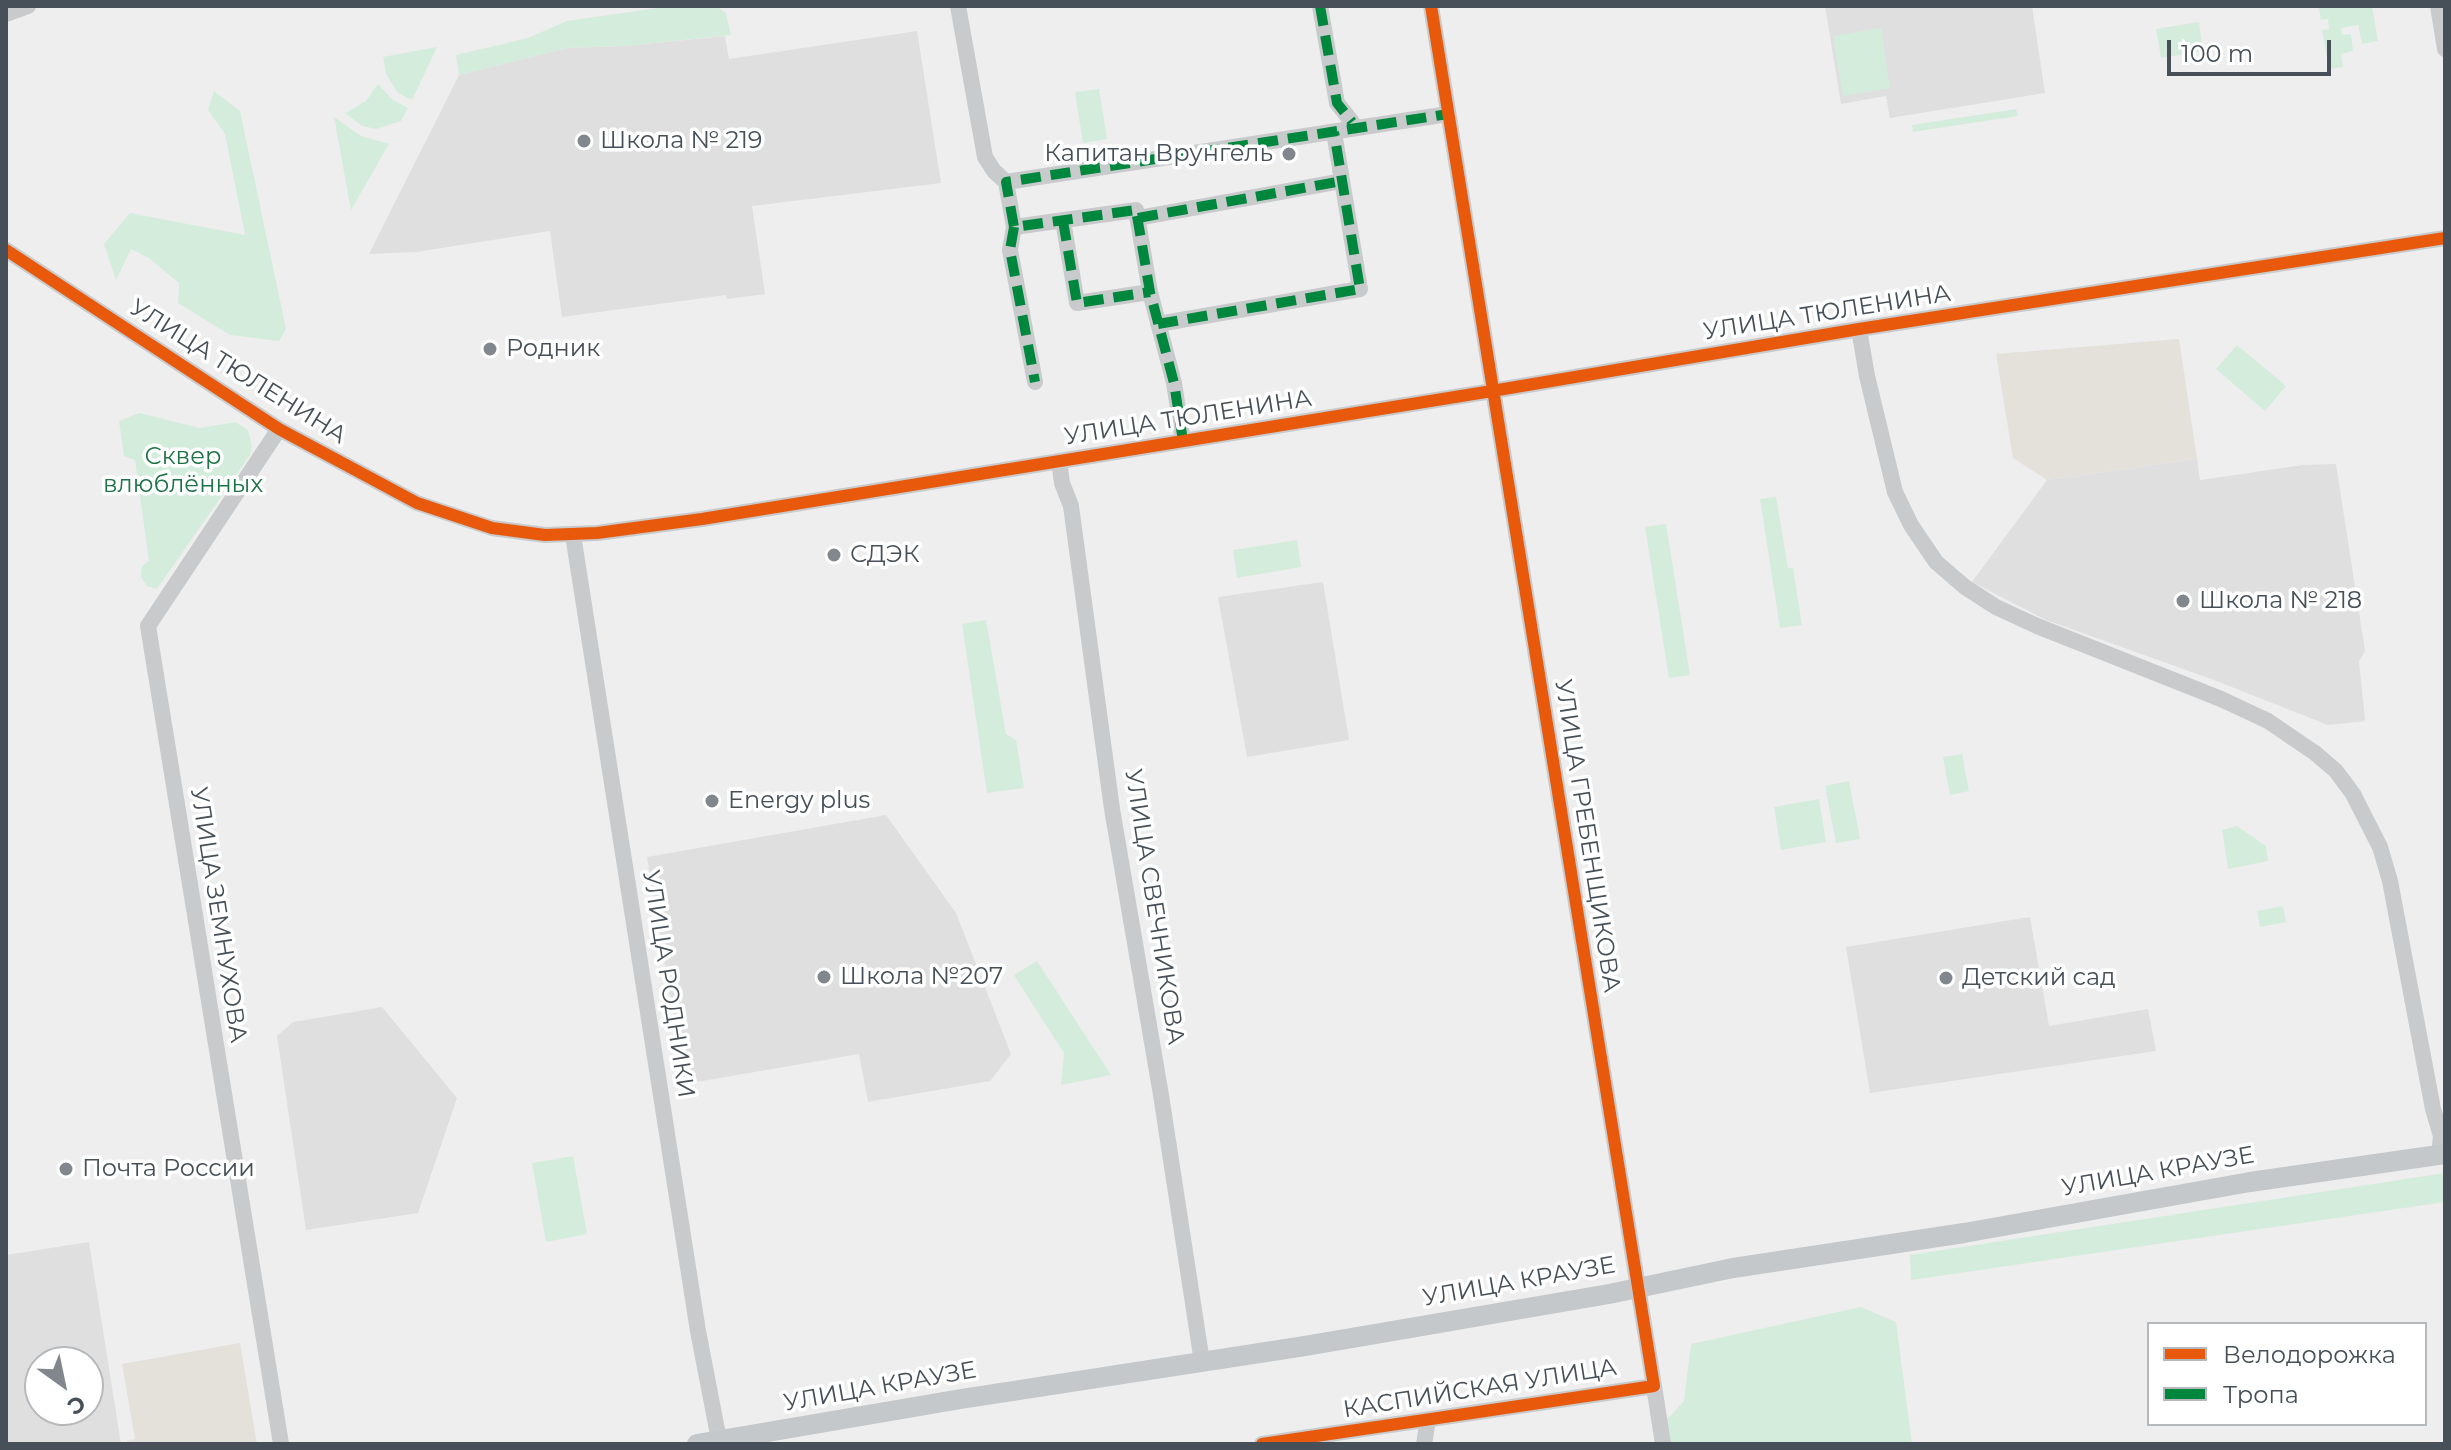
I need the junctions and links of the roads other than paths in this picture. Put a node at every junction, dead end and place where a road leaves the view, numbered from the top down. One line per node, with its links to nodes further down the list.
1 (28, 6): 6 (street)
2 (958, 6): 12 (street)
3 (1320, 6): 9 (street)
4 (1431, 6): 8 (street, УЛИЦА ГРЕБЕНЩИКОВА)
5 (2438, 6): 7 (street)
6 (6, 14)
7 (2445, 49)
8 (1448, 114): 10 (street); 22 (street, УЛИЦА ГРЕБЕНЩИКОВА)
9 (1352, 122)
10 (1334, 132): 11 (street); 12 (street)
11 (1342, 181): 13 (street); 19 (street)
12 (1006, 182): 15 (street)
13 (1138, 218): 14 (street); 18 (street)
14 (1063, 221): 15 (street); 18 (street)
15 (1014, 227): 21 (street)
16 (2445, 238): 20 (street, УЛИЦА ТЮЛЕНИНА)
17 (6, 250): 23 (street, УЛИЦА ТЮЛЕНИНА)
18 (1150, 292): 19 (street)
19 (1158, 324): 24 (street)
20 (1859, 329): 22 (street, УЛИЦА ТЮЛЕНИНА); 27 (street)
21 (1035, 382)
22 (1492, 391): 24 (street, УЛИЦА ТЮЛЕНИНА); 28 (street, УЛИЦА ГРЕБЕНЩИКОВА)
23 (279, 429): 26 (street, УЛИЦА ТЮЛЕНИНА); 33 (street, УЛИЦА ЗЕМНУХОВА)
24 (1183, 441): 25 (street, УЛИЦА ТЮЛЕНИНА)
25 (1059, 461): 26 (street, УЛИЦА ТЮЛЕНИНА); 29 (street, УЛИЦА СВЕЧНИКОВА)
26 (573, 535): 32 (street, УЛИЦА РОДНИКИ)
27 (2442, 1155): 28 (main road, УЛИЦА КРАУЗЕ)
28 (1639, 1287): 29 (main road, УЛИЦА КРАУЗЕ); 30 (street, КАСПИЙСКАЯ УЛИЦА)
29 (1202, 1362): 32 (main road, УЛИЦА КРАУЗЕ)
30 (1654, 1386): 31 (street, КАСПИЙСКАЯ УЛИЦА); 37 (street)
31 (1428, 1420): 35 (street, КАСПИЙСКАЯ УЛИЦА); 36 (street)
32 (719, 1440): 34 (main road, УЛИЦА КРАУЗЕ)
33 (281, 1444)
34 (697, 1444)
35 (1262, 1444)
36 (1424, 1444)
37 (1663, 1444)

